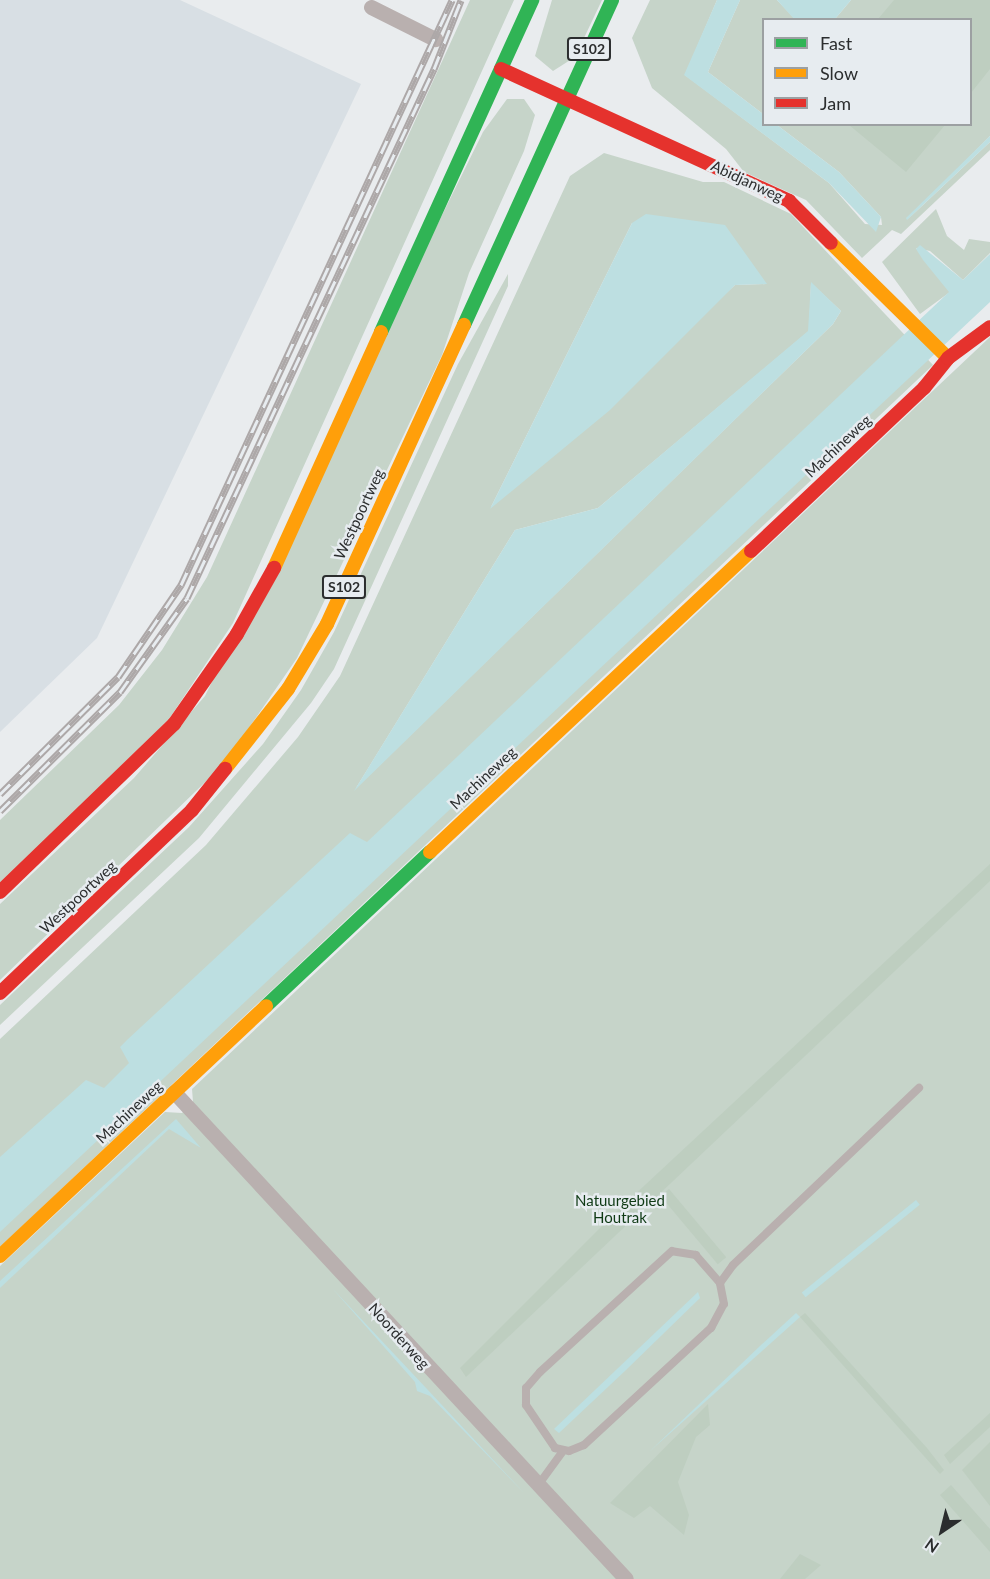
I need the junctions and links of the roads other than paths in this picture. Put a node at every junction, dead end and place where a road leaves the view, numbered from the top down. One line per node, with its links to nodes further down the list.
1 (532, 0): 5 (main road)
2 (612, 0): 6 (main road, Westpoortweg / S102)
3 (371, 8): 4 (street)
4 (435, 39)
5 (501, 69): 6 (main road, Abidjanweg); 9 (main road)
6 (566, 99): 8 (main road, Abidjanweg); 10 (main road, Westpoortweg / S102)
7 (990, 327): 8 (main road, Machineweg)
8 (944, 354): 12 (main road, Machineweg)
9 (0, 892)
10 (0, 993)
11 (919, 1088): 14 (lane)
12 (174, 1092): 13 (main road, Machineweg); 16 (street, Noorderweg)
13 (0, 1256)
14 (720, 1283): 15 (lane); 15 (lane)
15 (563, 1451): 16 (lane)
16 (539, 1484): 17 (street, Noorderweg)
17 (626, 1579)

